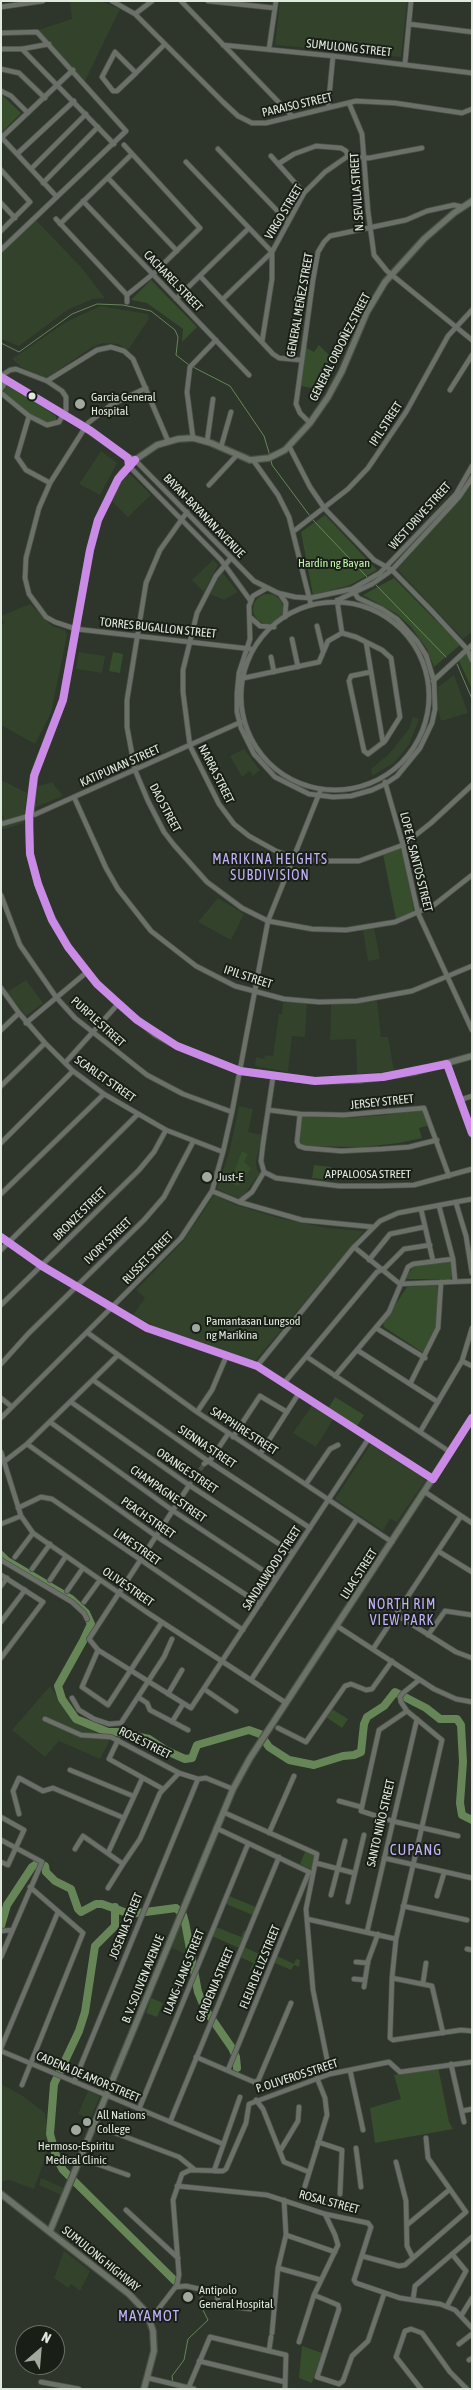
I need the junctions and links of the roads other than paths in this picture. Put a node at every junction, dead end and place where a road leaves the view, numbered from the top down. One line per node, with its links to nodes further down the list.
1 (43, 1): 8 (street)
2 (112, 1): 10 (street, PARAISO STREET)
3 (152, 1): 10 (street)
4 (181, 1): 16 (street)
5 (208, 1): 9 (street)
6 (276, 1): 9 (street)
7 (412, 1): 11 (street)
8 (1, 8)
9 (275, 8): 19 (street)
10 (135, 14): 15 (street, PARAISO STREET)
11 (409, 24): 12 (street); 21 (street)
12 (472, 32)
13 (1, 33): 14 (street)
14 (49, 44): 18 (street); 23 (street)
15 (164, 45): 24 (street); 35 (street, PARAISO STREET)
16 (224, 45): 19 (street, SUMULONG STREET); 35 (street)
17 (1, 49): 18 (street)
18 (22, 49): 26 (street)
19 (269, 49): 20 (street, SUMULONG STREET)
20 (333, 56): 21 (street, SUMULONG STREET); 31 (street)
21 (405, 64): 25 (street, SUMULONG STREET)
22 (1, 69): 28 (street)
23 (74, 70): 26 (street); 38 (street)
24 (136, 73): 24 (street)
25 (472, 73)
26 (58, 85): 28 (street); 29 (street)
27 (1, 90): 33 (street)
28 (45, 98): 33 (street)
29 (74, 101): 34 (street); 42 (street)
30 (349, 103): 31 (street, PARAISO STREET); 32 (street, PARAISO STREET); 46 (street, N. SEVILLA STREET)
31 (328, 108): 35 (street, PARAISO STREET)
32 (472, 109)
33 (28, 113): 37 (street)
34 (86, 114): 36 (street); 49 (street)
35 (292, 116)
36 (98, 127): 38 (street); 52 (street)
37 (2, 138): 42 (street)
38 (114, 144): 54 (street)
39 (124, 145): 43 (street)
40 (422, 148): 46 (street)
41 (218, 149): 61 (street)
42 (18, 154): 49 (street)
43 (132, 154): 51 (street); 67 (street)
44 (271, 156): 48 (street)
45 (348, 156): 46 (street); 48 (street); 53 (street, VIRGO STREET)
46 (365, 158): 63 (street, N. SEVILLA STREET)
47 (186, 162): 64 (street)
48 (278, 164): 53 (street)
49 (31, 169): 52 (street)
50 (1, 170): 59 (street)
51 (108, 178): 55 (street); 67 (street)
52 (43, 183): 54 (street)
53 (304, 193): 61 (street, VIRGO STREET)
54 (57, 197): 66 (street)
55 (83, 201): 62 (street); 69 (street, CACHAREL STREET)
56 (472, 201): 58 (main road, GENERAL ORDOÑEZ STREET)
57 (1, 203): 59 (street)
58 (462, 207): 63 (street, GENERAL MEÑEZ STREET); 70 (main road, GENERAL ORDOÑEZ STREET)
59 (15, 218): 65 (street)
60 (56, 219): 62 (street)
61 (287, 221): 68 (street, VIRGO STREET)
62 (60, 224): 72 (street)
63 (370, 227): 70 (street, N. SEVILLA STREET); 82 (street, GENERAL MEÑEZ STREET)
64 (249, 228): 68 (street); 71 (street)
65 (1, 231)
66 (1, 250)
67 (177, 251): 69 (street)
68 (272, 252): 74 (street); 80 (street, VIRGO STREET)
69 (153, 274): 72 (street); 73 (street, CACHAREL STREET)
70 (391, 274): 77 (street); 94 (main road, GENERAL ORDOÑEZ STREET)
71 (200, 276): 73 (street); 74 (street)
72 (127, 295): 75 (street)
73 (176, 299): 78 (street, CACHAREL STREET)
74 (223, 299): 80 (street)
75 (127, 302)
76 (472, 310): 77 (street, IPIL STREET)
77 (455, 327): 79 (street); 110 (street, IPIL STREET)
78 (216, 340): 83 (street, CACHAREL STREET); 96 (street)
79 (472, 340)
80 (262, 342): 82 (street)
81 (472, 355): 88 (street)
82 (300, 360): 94 (street, GENERAL MEÑEZ STREET)
83 (249, 375)
84 (3, 377): 85 (street); 87 (street); 92 (main road, BAYAN-BAYANAN AVENUE)
85 (47, 380): 86 (street); 92 (street)
86 (146, 388): 95 (street, TORRES BUGALLON STREET); 97 (street)
87 (1, 389)
88 (450, 390)
89 (1, 393): 93 (street)
90 (214, 399): 98 (street)
91 (231, 412): 100 (street)
92 (65, 415): 93 (street); 95 (main road, BAYAN-BAYANAN AVENUE)
93 (29, 416): 108 (street)
94 (310, 423): 99 (main road, GENERAL ORDOÑEZ STREET)
95 (84, 427): 102 (main road, BAYAN-BAYANAN AVENUE); 108 (street, TORRES BUGALLON STREET)
96 (193, 438): 97 (main road, GENERAL ORDOÑEZ STREET); 98 (main road, GENERAL ORDOÑEZ STREET)
97 (168, 441): 103 (main road, GENERAL ORDOÑEZ STREET)
98 (208, 442): 100 (main road, GENERAL ORDOÑEZ STREET)
99 (289, 446): 104 (main road, GENERAL ORDOÑEZ STREET); 110 (street)
100 (221, 447): 101 (main road, GENERAL ORDOÑEZ STREET)
101 (238, 455): 104 (main road, GENERAL ORDOÑEZ STREET); 109 (street)
102 (128, 458): 103 (main road, BAYAN-BAYANAN AVENUE); 105 (main road)
103 (135, 460): 105 (main road, GENERAL ORDOÑEZ STREET); 111 (street, BAYAN-BAYANAN AVENUE)
104 (253, 460): 113 (street)
105 (129, 466): 112 (street, BAYAN-BAYANAN AVENUE); 132 (main road, GENERAL ORDOÑEZ STREET)
106 (472, 466): 116 (street, WEST DRIVE STREET)
107 (472, 478): 117 (street, WEST DRIVE STREET)
108 (50, 483): 132 (street, TORRES BUGALLON STREET)
109 (209, 484)
110 (325, 509): 113 (street, IPIL STREET); 116 (street)
111 (187, 512): 112 (street, DAO STREET); 114 (street, BAYAN-BAYANAN AVENUE)
112 (181, 519): 115 (street, BAYAN-BAYANAN AVENUE); 134 (street, DAO STREET)
113 (294, 531): 123 (street)
114 (230, 558): 115 (street, NARRA STREET); 119 (street, BAYAN-BAYANAN AVENUE)
115 (225, 564): 124 (street, BAYAN-BAYANAN AVENUE); 136 (street, NARRA STREET)
116 (386, 568): 117 (street); 118 (street, WEST DRIVE STREET)
117 (392, 570): 118 (street, WEST DRIVE STREET); 140 (street)
118 (372, 581): 120 (street, WEST DRIVE STREET); 122 (street, WEST DRIVE STREET)
119 (267, 588): 121 (street); 124 (street)
120 (351, 589): 122 (street); 123 (street)
121 (278, 592): 123 (street); 129 (street)
122 (353, 595): 125 (street); 126 (street); 149 (street)
123 (310, 598): 127 (street)
124 (250, 600): 128 (street)
125 (337, 600): 126 (street); 127 (street); 133 (street)
126 (353, 603): 149 (street)
127 (311, 605): 129 (street)
128 (250, 617): 131 (street); 139 (street)
129 (286, 618): 131 (street)
130 (317, 626): 142 (street)
131 (274, 627): 141 (street)
132 (76, 629): 134 (street, TORRES BUGALLON STREET); 163 (main road, GENERAL ORDOÑEZ STREET)
133 (342, 633): 137 (street); 142 (street)
134 (136, 634): 136 (street, TORRES BUGALLON STREET); 156 (street, DAO STREET)
135 (292, 639): 145 (street)
136 (189, 640): 139 (street, TORRES BUGALLON STREET); 155 (street, NARRA STREET)
137 (366, 642): 147 (street); 154 (street)
138 (472, 645): 140 (street)
139 (248, 648): 141 (street, TORRES BUGALLON STREET); 152 (street)
140 (467, 649): 144 (street); 149 (street)
141 (254, 650): 148 (street)
142 (323, 652): 145 (street)
143 (271, 657): 146 (street)
144 (472, 660)
145 (298, 667): 146 (street)
146 (274, 672): 148 (street)
147 (371, 672): 154 (street); 154 (street)
148 (244, 678): 150 (street)
149 (431, 682): 151 (street); 153 (street)
150 (244, 721): 152 (street, KATIPUNAN STREET); 160 (street)
151 (425, 721): 153 (street); 157 (street)
152 (239, 723): 155 (street, KATIPUNAN STREET); 161 (street)
153 (432, 723): 158 (street)
154 (383, 744)
155 (190, 746): 156 (street, KATIPUNAN STREET); 166 (street, NARRA STREET)
156 (135, 770): 162 (street, KATIPUNAN STREET); 170 (street, DAO STREET)
157 (384, 778): 158 (street, LOPE K. SANTOS STREET); 160 (street)
158 (385, 784): 161 (street); 165 (street, LOPE K. SANTOS STREET)
159 (472, 785): 165 (street, NARRA STREET)
160 (321, 789): 161 (street, RUSSET STREET)
161 (319, 796): 166 (street, RUSSET STREET)
162 (74, 797): 163 (street, KATIPUNAN STREET); 175 (street, IPIL STREET)
163 (29, 816): 164 (street, KATIPUNAN STREET); 172 (main road, GENERAL ORDOÑEZ STREET)
164 (1, 824)
165 (403, 846): 166 (street, NARRA STREET); 169 (street, LOPE K. SANTOS STREET)
166 (292, 857): 170 (street, RUSSET STREET)
167 (472, 875): 169 (street, DAO STREET)
168 (1, 894): 176 (street, PURPLE STREET)
169 (418, 913): 170 (street, DAO STREET); 173 (street, LOPE K. SANTOS STREET)
170 (268, 922): 175 (street, RUSSET STREET)
171 (472, 966): 173 (street, IPIL STREET)
172 (87, 972): 176 (street); 177 (main road, GENERAL ORDOÑEZ STREET)
173 (447, 978): 175 (street, IPIL STREET); 181 (street, LOPE K. SANTOS STREET)
174 (1, 988): 178 (street, SCARLET STREET)
175 (255, 992): 188 (street, RUSSET STREET)
176 (56, 997): 179 (street); 182 (street, PURPLE STREET)
177 (118, 1004): 182 (street); 188 (main road, GENERAL ORDOÑEZ STREET)
178 (19, 1013): 179 (street, SCARLET STREET); 180 (street)
179 (26, 1023): 183 (street, SCARLET STREET)
180 (1, 1030)
181 (472, 1030)
182 (92, 1034): 185 (street); 195 (street, PURPLE STREET)
183 (45, 1043): 185 (street, SCARLET STREET); 190 (street)
184 (472, 1056): 186 (main road, GENERAL ORDOÑEZ STREET)
185 (65, 1063): 187 (street, SCARLET STREET)
186 (447, 1064): 189 (main road, GENERAL ORDOÑEZ STREET); 193 (main road)
187 (73, 1071): 191 (street, SCARLET STREET); 202 (street)
188 (240, 1071): 189 (main road, GENERAL ORDOÑEZ STREET); 195 (street, RUSSET STREET)
189 (273, 1077): 194 (street)
190 (1, 1086)
191 (104, 1094): 196 (street, SCARLET STREET); 208 (street)
192 (472, 1096): 193 (street)
193 (460, 1100): 199 (main road)
194 (269, 1110): 197 (street, JERSEY STREET); 205 (street)
195 (232, 1112): 203 (street, RUSSET STREET)
196 (138, 1114): 198 (street, SCARLET STREET); 217 (street)
197 (300, 1114): 200 (street, JERSEY STREET); 200 (street)
198 (166, 1130): 201 (street, SCARLET STREET); 224 (street, BRONZE STREET)
199 (472, 1134)
200 (437, 1140): 206 (street, JERSEY STREET)
201 (193, 1142): 203 (street, SCARLET STREET); 231 (street, IVORY STREET)
202 (1, 1143)
203 (224, 1152): 207 (street, RUSSET STREET)
204 (472, 1169): 206 (street, APPALOOSA STREET)
205 (264, 1172): 206 (street, APPALOOSA STREET); 210 (street)
206 (450, 1176)
207 (212, 1191): 210 (street); 233 (street, RUSSET STREET)
208 (1, 1194)
209 (472, 1199): 211 (street)
210 (239, 1202): 214 (street)
211 (456, 1203): 212 (street); 226 (street)
212 (439, 1206): 213 (street); 221 (street)
213 (420, 1209): 214 (street); 215 (street)
214 (370, 1227): 219 (street)
215 (424, 1227): 218 (street); 222 (street)
216 (1, 1237): 217 (street)
217 (8, 1243): 220 (street); 224 (street)
218 (430, 1245): 223 (street); 225 (street)
219 (354, 1247): 222 (street); 244 (street)
220 (1, 1250)
221 (453, 1259): 223 (street); 227 (street)
222 (369, 1260): 225 (street)
223 (433, 1261): 230 (street)
224 (42, 1266): 231 (street); 232 (street, BRONZE STREET)
225 (381, 1270): 230 (street); 240 (street)
226 (472, 1273)
227 (455, 1281): 228 (street); 229 (street)
228 (472, 1281)
229 (441, 1282): 230 (street); 241 (street)
230 (400, 1284): 234 (street)
231 (76, 1286): 233 (street); 243 (street, IVORY STREET)
232 (1, 1305)
233 (112, 1308): 236 (street, RUSSET STREET); 239 (street)
234 (376, 1328): 237 (street); 241 (street)
235 (472, 1328): 242 (street)
236 (88, 1333): 238 (street, SAPPHIRE STREET); 254 (street, RUSSET STREET)
237 (357, 1350): 246 (street); 249 (street)
238 (118, 1355): 247 (street); 255 (street, SAPPHIRE STREET)
239 (226, 1357): 244 (street); 255 (street)
240 (307, 1357): 246 (street); 248 (street)
241 (425, 1358): 249 (street)
242 (462, 1360): 245 (street); 253 (street)
243 (1, 1364)
244 (257, 1366): 248 (street)
245 (472, 1366)
246 (335, 1376): 260 (street)
247 (93, 1380): 252 (street); 269 (street, SIENNA STREET)
248 (284, 1384): 250 (street)
249 (410, 1384): 253 (street)
250 (299, 1393): 256 (street); 262 (street)
251 (1, 1398): 254 (street)
252 (71, 1402): 259 (street); 272 (street, ORANGE STREET)
253 (438, 1402): 260 (street)
254 (12, 1407): 257 (street, RUSSET STREET)
255 (197, 1412): 261 (street, SAPPHIRE STREET)
256 (287, 1412): 261 (street); 267 (street)
257 (1, 1418)
258 (472, 1418): 266 (main road, LILAC STREET)
259 (50, 1422): 263 (street); 276 (street, CHAMPAGNE STREET)
260 (420, 1432): 266 (street)
261 (230, 1435): 267 (street, SAPPHIRE STREET); 269 (street)
262 (369, 1438): 270 (street); 274 (street, SANDALWOOD STREET)
263 (27, 1444): 268 (street); 284 (street, PEACH STREET)
264 (338, 1445): 271 (street)
265 (1, 1452): 268 (street, OLIVE STREET)
266 (450, 1452): 270 (main road, LILAC STREET)
267 (260, 1454): 271 (street, SAPPHIRE STREET)
268 (5, 1461): 275 (street, OLIVE STREET)
269 (206, 1462): 282 (street, SIENNA STREET)
270 (433, 1479): 273 (main road, LILAC STREET)
271 (306, 1484): 274 (street, SAPPHIRE STREET)
272 (190, 1485): 276 (street); 288 (street, ORANGE STREET)
273 (425, 1492): 278 (street); 285 (main road, LILAC STREET)
274 (329, 1500): 279 (street, SAPPHIRE STREET); 282 (street, SANDALWOOD STREET)
275 (18, 1508): 277 (street, OLIVE STREET); 292 (street, LIME STREET)
276 (172, 1510): 284 (street); 298 (street, CHAMPAGNE STREET)
277 (21, 1516): 281 (street); 283 (street, OLIVE STREET)
278 (461, 1516): 280 (street); 287 (street)
279 (358, 1519): 285 (street, SAPPHIRE STREET); 324 (street)
280 (472, 1523)
281 (1, 1524)
282 (310, 1528): 288 (street, SANDALWOOD STREET)
283 (33, 1532): 286 (street, OLIVE STREET); 290 (street)
284 (156, 1536): 292 (street); 306 (street, PEACH STREET)
285 (392, 1542): 312 (main road, LILAC STREET)
286 (50, 1544): 289 (street, OLIVE STREET); 294 (street)
287 (438, 1551): 295 (street); 307 (street)
288 (293, 1553): 298 (street, SANDALWOOD STREET)
289 (66, 1556): 293 (street, OLIVE STREET); 299 (street)
290 (15, 1557)
291 (1, 1560): 309 (street)
292 (140, 1561): 304 (street); 313 (street, LIME STREET)
293 (83, 1568): 300 (street, OLIVE STREET); 303 (street)
294 (32, 1569)
295 (472, 1572)
296 (1, 1575): 297 (street)
297 (7, 1578): 301 (street); 302 (street)
298 (276, 1579): 306 (street, SANDALWOOD STREET)
299 (50, 1580)
300 (100, 1580): 304 (street, OLIVE STREET); 305 (street)
301 (1, 1586)
302 (25, 1590): 310 (street); 318 (street)
303 (67, 1591)
304 (118, 1592): 311 (street, OLIVE STREET); 317 (street)
305 (84, 1602)
306 (260, 1604): 313 (street, SANDALWOOD STREET)
307 (396, 1615): 314 (street); 316 (street)
308 (472, 1615): 314 (street)
309 (87, 1619)
310 (1, 1622)
311 (162, 1622): 320 (street, OLIVE STREET); 322 (street)
312 (337, 1626): 316 (street); 332 (main road, LILAC STREET)
313 (243, 1630): 320 (street, SANDALWOOD STREET)
314 (428, 1635): 319 (street)
315 (172, 1639): 326 (street)
316 (373, 1649): 321 (street)
317 (98, 1650): 322 (street); 322 (street)
318 (1, 1658)
319 (472, 1658)
320 (222, 1661): 324 (street, OLIVE STREET); 327 (street, SANDALWOOD STREET)
321 (392, 1661): 325 (street); 339 (street)
322 (130, 1670): 326 (street)
323 (182, 1670): 328 (street)
324 (251, 1680): 332 (street, OLIVE STREET)
325 (420, 1680): 331 (street); 335 (street)
326 (148, 1681): 328 (street); 329 (street)
327 (204, 1689): 333 (street, SANDALWOOD STREET); 334 (street)
328 (168, 1694): 333 (street)
329 (138, 1697): 330 (street); 338 (street)
330 (72, 1698)
331 (472, 1702)
332 (286, 1703): 342 (main road, LILAC STREET)
333 (183, 1704): 338 (street)
334 (236, 1711)
335 (407, 1711): 337 (street); 352 (street)
336 (46, 1719): 341 (street, ROSE STREET)
337 (417, 1719): 357 (street, SANTO NIÑO STREET); 359 (street)
338 (172, 1722): 340 (street)
339 (278, 1728)
340 (188, 1730)
341 (118, 1740): 344 (street, ROSE STREET); 346 (street)
342 (262, 1740): 349 (main road, B. V. SOLIVEN AVENUE)
343 (70, 1770): 350 (street)
344 (178, 1774): 347 (street, ROSE STREET); 348 (street)
345 (294, 1776): 360 (street)
346 (142, 1779): 348 (street); 350 (street)
347 (198, 1779): 349 (street, ROSE STREET); 414 (street, JOSENIA STREET)
348 (164, 1789): 374 (street)
349 (233, 1789): 353 (main road, B. V. SOLIVEN AVENUE)
350 (133, 1796): 356 (street)
351 (339, 1801): 352 (street)
352 (361, 1809): 357 (street)
353 (223, 1812): 358 (main road, B. V. SOLIVEN AVENUE); 360 (street)
354 (19, 1814): 356 (street)
355 (1, 1817): 366 (street)
356 (124, 1818): 368 (street)
357 (392, 1821): 359 (street); 370 (street, SANTO NIÑO STREET)
358 (216, 1828): 365 (street); 416 (main road, B. V. SOLIVEN AVENUE)
359 (422, 1828): 362 (street); 373 (street)
360 (269, 1833): 372 (street)
361 (364, 1835): 376 (street)
362 (458, 1836)
363 (1, 1840): 366 (street)
364 (345, 1840): 375 (street)
365 (248, 1844): 369 (street); 420 (street, ILANG-ILANG STREET)
366 (17, 1848): 371 (street); 379 (street)
367 (75, 1849): 368 (street)
368 (108, 1853): 374 (street)
369 (279, 1857): 406 (street, GARDENIA STREET); 410 (street, FLEUR DE LIZ STREET)
370 (384, 1858): 373 (street); 390 (street, SANTO NIÑO STREET)
371 (1, 1862)
372 (316, 1863): 375 (street); 386 (street)
373 (413, 1863): 377 (street); 384 (street)
374 (123, 1864): 380 (street)
375 (338, 1869): 376 (street); 381 (street)
376 (354, 1872): 383 (street)
377 (444, 1873): 378 (street); 382 (street)
378 (472, 1878)
379 (30, 1887): 385 (street); 388 (street)
380 (108, 1888)
381 (331, 1895)
382 (437, 1896)
383 (348, 1902)
384 (403, 1906): 387 (street); 392 (street)
385 (58, 1912): 405 (street); 408 (street)
386 (306, 1920): 390 (street); 412 (street)
387 (467, 1920)
388 (12, 1930): 389 (street); 393 (street)
389 (1, 1931)
390 (366, 1932): 391 (street)
391 (378, 1934): 392 (street); 395 (street)
392 (396, 1939): 397 (street)
393 (1, 1957)
394 (356, 1962): 395 (street)
395 (368, 1963): 399 (street)
396 (426, 1963): 400 (street)
397 (392, 1978): 400 (street); 404 (street)
398 (354, 1979): 399 (street)
399 (365, 1980): 401 (street)
400 (423, 1983): 404 (street)
401 (364, 1987)
402 (291, 2003): 410 (street)
403 (472, 2031): 404 (street)
404 (443, 2033)
405 (1, 2050): 408 (street, CADENA DE AMOR STREET)
406 (196, 2057): 410 (street); 423 (street, GARDENIA STREET)
407 (472, 2062): 409 (street)
408 (31, 2064): 414 (street, CADENA DE AMOR STREET); 415 (street)
409 (451, 2064): 411 (street, P. OLIVEROS STREET); 422 (street)
410 (228, 2070)
411 (350, 2070): 412 (street, P. OLIVEROS STREET); 426 (street)
412 (330, 2074): 413 (street, P. OLIVEROS STREET)
413 (317, 2078): 418 (street, P. OLIVEROS STREET); 428 (street)
414 (74, 2082): 416 (street, CADENA DE AMOR STREET)
415 (22, 2085)
416 (106, 2096): 420 (street, CADENA DE AMOR STREET); 425 (main road, B. V. SOLIVEN AVENUE)
417 (240, 2097): 429 (street)
418 (256, 2100): 431 (street); 435 (street, P. OLIVEROS STREET)
419 (299, 2107): 431 (street)
420 (138, 2109): 423 (street, CADENA DE AMOR STREET)
421 (472, 2109): 422 (street)
422 (462, 2111): 424 (street)
423 (170, 2122): 429 (street, CADENA DE AMOR STREET)
424 (464, 2122)
425 (94, 2125): 432 (main road, B. V. SOLIVEN AVENUE); 434 (street)
426 (363, 2130)
427 (426, 2138): 441 (street)
428 (318, 2142): 436 (street); 443 (street)
429 (223, 2144): 435 (street)
430 (356, 2148): 440 (street)
431 (280, 2151): 436 (street)
432 (80, 2158): 437 (street); 448 (main road, B. V. SOLIVEN AVENUE)
433 (396, 2162): 447 (street)
434 (195, 2170): 435 (street); 438 (street)
435 (214, 2171)
436 (309, 2172): 439 (street)
437 (128, 2175)
438 (178, 2186): 444 (street, ROSAL STREET); 454 (street)
439 (305, 2186)
440 (361, 2187)
441 (449, 2190): 447 (street); 455 (street)
442 (1, 2194): 448 (main road, SUMULONG HIGHWAY)
443 (340, 2194)
444 (284, 2200): 446 (street, ROSAL STREET); 449 (street)
445 (126, 2210): 454 (street)
446 (325, 2214): 451 (street); 453 (street, ROSAL STREET)
447 (407, 2225): 455 (street)
448 (50, 2231): 466 (main road, SUMULONG HIGHWAY)
449 (286, 2235): 451 (street); 456 (street)
450 (472, 2237): 452 (street)
451 (335, 2252): 457 (street)
452 (452, 2254): 462 (street); 463 (street)
453 (362, 2256): 455 (street); 459 (street, ROSAL STREET)
454 (178, 2258): 458 (street)
455 (413, 2258)
456 (278, 2268): 457 (street); 471 (street)
457 (321, 2280): 460 (street)
458 (176, 2286): 464 (street); 466 (street)
459 (384, 2294): 460 (street); 462 (street, ROSAL STREET)
460 (314, 2295): 469 (street)
461 (472, 2298): 465 (street)
462 (412, 2300): 463 (street, ROSAL STREET)
463 (447, 2306): 465 (street, ROSAL STREET)
464 (251, 2308)
465 (461, 2316): 467 (street, ROSAL STREET)
466 (150, 2320): 473 (main road, SUMULONG HIGHWAY)
467 (471, 2325)
468 (472, 2334): 470 (street)
469 (299, 2342)
470 (458, 2344)
471 (269, 2351): 472 (street); 475 (street)
472 (199, 2361): 475 (street); 476 (street)
473 (148, 2378): 476 (street); 478 (main road, SUMULONG HIGHWAY)
474 (41, 2382): 477 (street)
475 (285, 2382): 480 (street)
476 (188, 2388): 479 (street)
477 (79, 2389)
478 (144, 2389)
479 (194, 2389)
480 (285, 2389)
481 (421, 2389): 482 (street)
482 (467, 2389)

